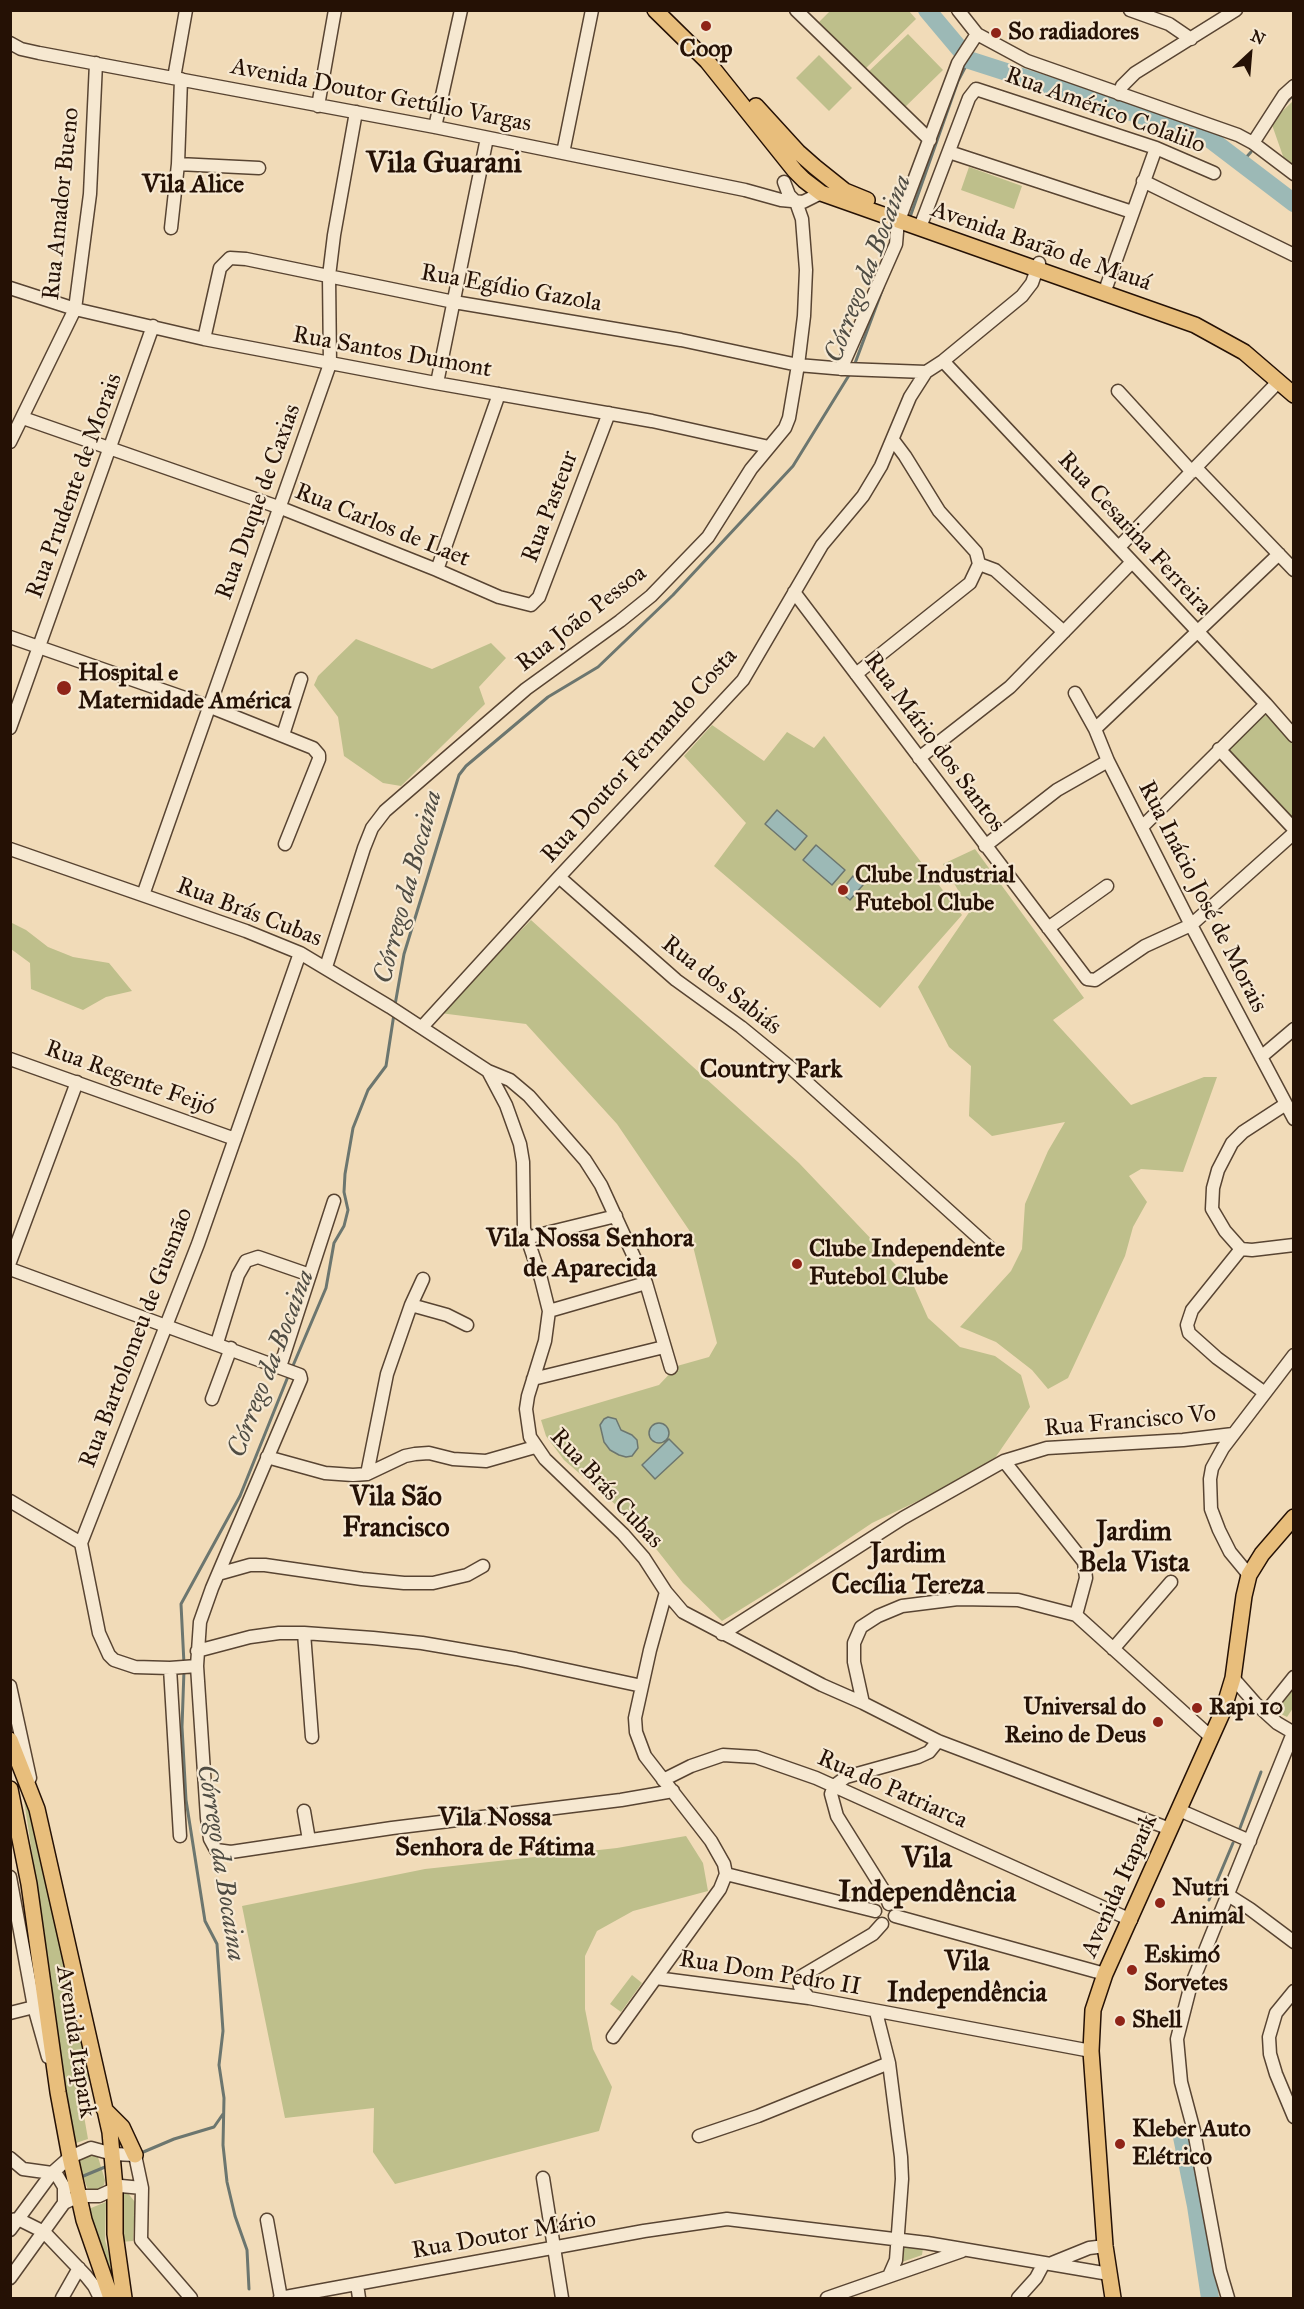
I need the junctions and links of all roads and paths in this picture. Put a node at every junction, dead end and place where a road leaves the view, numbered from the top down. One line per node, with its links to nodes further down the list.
1 (186, 10): 15 (street)
2 (335, 10): 18 (street)
3 (461, 10): 20 (street)
4 (592, 10): 26 (street)
5 (655, 10): 29 (main road, Avenida Barão de Mauá)
6 (663, 10): 35 (main road, Avenida Barão de Mauá)
7 (796, 10): 22 (street)
8 (958, 10): 11 (street)
9 (1130, 10): 12 (street)
10 (1236, 10): 12 (street)
11 (974, 39): 17 (street); 22 (street)
12 (1191, 39): 17 (street)
13 (11, 44): 14 (street, Avenida Doutor Getúlio Vargas)
14 (96, 63): 15 (street, Avenida Doutor Getúlio Vargas); 47 (street, Rua Amador Bueno)
15 (177, 78): 18 (street, Avenida Doutor Getúlio Vargas); 27 (street)
16 (1293, 86): 23 (street)
17 (1119, 94): 23 (street)
18 (318, 105): 19 (street, Avenida Doutor Getúlio Vargas)
19 (356, 112): 20 (street, Avenida Doutor Getúlio Vargas); 43 (street, Rua Duque de Caxias)
20 (435, 127): 21 (street, Avenida Doutor Getúlio Vargas)
21 (487, 138): 26 (street, Avenida Doutor Getúlio Vargas); 46 (street)
22 (930, 140): 39 (street)
23 (1253, 143): 31 (street)
24 (1156, 148): 25 (street, Rua Américo Colalilo); 30 (street, Rua Américo Colalilo); 32 (street)
25 (949, 152): 38 (street); 39 (street)
26 (563, 153): 34 (street, Avenida Doutor Getúlio Vargas)
27 (178, 164): 28 (street); 40 (street)
28 (259, 168)
29 (795, 171): 33 (street, Avenida Doutor Getúlio Vargas); 35 (main road); 36 (main road, Avenida Barão de Mauá)
30 (1214, 173)
31 (1293, 174)
32 (1143, 181): 38 (street); 41 (street)
33 (784, 182): 34 (street, Avenida Doutor Getúlio Vargas); 37 (street, Rua João Pessoa)
34 (745, 190): 37 (street, Avenida Doutor Getúlio Vargas)
35 (845, 190): 39 (main road, Avenida Barão de Mauá)
36 (821, 193): 37 (street); 39 (main road, Avenida Barão de Mauá)
37 (796, 202): 52 (street, Rua João Pessoa)
38 (1132, 212): 44 (street)
39 (910, 221): 42 (main road, Avenida Barão de Mauá); 53 (street)
40 (171, 228)
41 (1293, 255)
42 (1038, 267): 44 (main road, Avenida Barão de Mauá); 50 (street, Rua Doutor Fernando Costa); 56 (main road, Avenida Barão de Mauá)
43 (328, 276): 46 (street, Rua Egídio Gazola); 49 (street, Rua Egídio Gazola); 51 (street, Rua Duque de Caxias)
44 (1107, 285): 56 (main road, Avenida Barão de Mauá)
45 (10, 288): 47 (street, Rua Santos Dumont)
46 (454, 302): 52 (street, Rua Egídio Gazola); 57 (street)
47 (75, 309): 48 (street, Rua Santos Dumont); 63 (street, Rua Amador Bueno)
48 (153, 326): 49 (street, Rua Santos Dumont); 67 (street, Rua Prudente de Morais)
49 (204, 339): 51 (street, Rua Santos Dumont)
50 (943, 361): 55 (street, Rua Doutor Fernando Costa); 70 (street, Rua Cesarina Ferreira)
51 (330, 364): 57 (street, Rua Santos Dumont); 69 (street, Rua Duque de Caxias)
52 (798, 365): 53 (street, Rua Egídio Gazola); 66 (street, Rua João Pessoa)
53 (843, 369): 54 (street, Rua Egídio Gazola)
54 (902, 372): 55 (street); 61 (street)
55 (926, 372): 61 (street, Rua Doutor Fernando Costa)
56 (1286, 382): 60 (main road, Avenida Barão de Mauá); 68 (street)
57 (437, 383): 59 (street, Rua Santos Dumont)
58 (1118, 391): 68 (street)
59 (500, 394): 62 (street, Rua Santos Dumont); 74 (street)
60 (1293, 395)
61 (910, 397): 64 (street, Rua Doutor Fernando Costa)
62 (609, 413): 66 (street, Rua Santos Dumont); 77 (street, Rua Pasteur)
63 (23, 418): 65 (street, Rua Amador Bueno); 67 (street, Rua Carlos de Laet)
64 (893, 440): 73 (street); 76 (street, Rua Doutor Fernando Costa)
65 (10, 442)
66 (769, 447): 105 (street, Rua João Pessoa)
67 (111, 448): 69 (street, Rua Carlos de Laet); 81 (street, Rua Prudente de Morais)
68 (1194, 470): 70 (street); 71 (street)
69 (281, 508): 74 (street, Rua Carlos de Laet); 86 (street, Rua Duque de Caxias)
70 (1119, 547): 72 (street, Rua Cesarina Ferreira)
71 (1280, 554): 75 (street); 79 (street)
72 (1132, 562): 78 (street); 79 (street, Rua Cesarina Ferreira)
73 (979, 564): 78 (street); 82 (street)
74 (437, 570): 77 (street, Rua Carlos de Laet)
75 (1293, 570)
76 (794, 592): 82 (street, Rua Mário dos Santos); 99 (street, Rua Doutor Fernando Costa)
77 (521, 604)
78 (1064, 632): 92 (street)
79 (1198, 633): 85 (street, Rua Cesarina Ferreira); 88 (street)
80 (10, 637): 81 (street)
81 (39, 648): 86 (street); 87 (street, Rua Prudente de Morais)
82 (856, 674): 92 (street, Rua Mário dos Santos)
83 (301, 679): 89 (street)
84 (1075, 693): 88 (street, Rua Inácio José de Morais)
85 (1266, 704): 90 (street, Rua Cesarina Ferreira); 91 (street)
86 (208, 706): 89 (street); 101 (street, Rua Duque de Caxias)
87 (10, 728)
88 (1095, 729): 93 (street, Rua Inácio José de Morais)
89 (283, 735): 96 (street)
90 (1293, 736)
91 (1219, 749): 94 (street); 95 (street)
92 (920, 758): 97 (street, Rua Mário dos Santos)
93 (1108, 761): 94 (street, Rua Inácio José de Morais); 97 (street)
94 (1142, 827): 102 (street, Rua Inácio José de Morais)
95 (1293, 831): 102 (street)
96 (285, 844)
97 (984, 846): 103 (street, Rua Mário dos Santos)
98 (10, 849): 101 (street, Rua Brás Cubas)
99 (559, 877): 106 (street, Rua Doutor Fernando Costa); 119 (street, Rua dos Sabiás)
100 (1107, 886): 103 (street)
101 (143, 895): 104 (street, Rua Brás Cubas)
102 (1191, 925): 103 (street, Rua Mário dos Santos); 108 (street, Rua Inácio José de Morais)
103 (1048, 928)
104 (300, 953): 105 (street, Rua Brás Cubas); 114 (street, Rua Bartolomeu de Gusmão)
105 (326, 967): 106 (street, Rua Brás Cubas)
106 (419, 1025): 110 (street, Rua Brás Cubas)
107 (1293, 1029): 108 (street)
108 (1261, 1057): 112 (street, Rua Inácio José de Morais)
109 (10, 1059): 111 (street, Rua Regente Feijó)
110 (488, 1071): 116 (street); 117 (street, Rua Brás Cubas)
111 (77, 1082): 114 (street, Rua Regente Feijó); 121 (street)
112 (1286, 1104): 113 (street, Rua Inácio José de Morais); 120 (street)
113 (1293, 1119)
114 (235, 1139): 129 (street, Rua Bartolomeu de Gusmão)
115 (334, 1202): 123 (street)
116 (616, 1216): 117 (street); 125 (street)
117 (526, 1238): 127 (street, Rua Brás Cubas)
118 (1293, 1245): 120 (street)
119 (990, 1248)
120 (1241, 1248): 137 (street)
121 (10, 1262)
122 (10, 1269): 129 (street)
123 (310, 1275): 130 (street); 135 (street)
124 (423, 1279): 126 (street)
125 (646, 1283): 127 (street); 131 (street)
126 (411, 1305): 128 (street); 143 (street)
127 (549, 1311): 136 (street, Rua Brás Cubas)
128 (467, 1325)
129 (166, 1326): 130 (street); 146 (street, Rua Bartolomeu de Gusmão)
130 (217, 1343): 132 (street)
131 (664, 1347): 134 (street); 136 (street)
132 (231, 1348): 135 (street); 138 (street)
133 (1293, 1355): 137 (street)
134 (671, 1368)
135 (291, 1372): 141 (street)
136 (533, 1379): 140 (street, Rua Brás Cubas)
137 (1265, 1393): 139 (street)
138 (212, 1400)
139 (1233, 1434): 142 (street, Rua Francisco Vo); 148 (street)
140 (535, 1446): 143 (street); 151 (street, Rua Brás Cubas)
141 (267, 1457): 143 (street); 149 (street)
142 (1004, 1461): 152 (street); 154 (street, Rua Francisco Vo)
143 (368, 1474)
144 (10, 1501): 146 (street)
145 (1293, 1517): 148 (main road, Avenida Itapark)
146 (81, 1543): 157 (street)
147 (483, 1566): 149 (street)
148 (1252, 1569): 159 (main road, Avenida Itapark)
149 (218, 1574): 156 (street)
150 (1171, 1582): 155 (street)
151 (666, 1592): 154 (street, Rua Brás Cubas); 161 (street)
152 (1076, 1615): 155 (street); 162 (street)
153 (304, 1633): 156 (street); 161 (street); 165 (street)
154 (722, 1634): 162 (street, Rua Brás Cubas)
155 (1113, 1649): 166 (street)
156 (198, 1651): 157 (street)
157 (182, 1667): 177 (street); 178 (street)
158 (1293, 1677): 163 (street)
159 (1233, 1678): 163 (street); 166 (main road, Avenida Itapark)
160 (10, 1686): 173 (street)
161 (642, 1686): 169 (street)
162 (863, 1703): 168 (street, Rua Brás Cubas)
163 (1266, 1712): 164 (street)
164 (1293, 1733): 179 (street)
165 (312, 1737)
166 (1212, 1738): 174 (main road, Avenida Itapark)
167 (10, 1740): 173 (main road)
168 (938, 1741): 170 (street); 176 (street, Rua Brás Cubas)
169 (663, 1780): 170 (street, Rua do Patriarca); 172 (street)
170 (834, 1786): 183 (street); 186 (street, Rua do Patriarca)
171 (10, 1789): 199 (main road, Avenida Itapark)
172 (673, 1791): 178 (street); 180 (street)
173 (37, 1809): 200 (main road)
174 (1179, 1810): 176 (main road, Avenida Itapark); 179 (street)
175 (303, 1811): 178 (street)
176 (1170, 1829): 186 (main road, Avenida Itapark)
177 (180, 1836)
178 (309, 1840)
179 (1250, 1841): 182 (street)
180 (726, 1874): 184 (street); 190 (street)
181 (10, 1877): 193 (street)
182 (1228, 1895): 188 (street); 243 (street)
183 (889, 1904): 184 (street); 185 (street)
184 (875, 1911): 187 (street)
185 (896, 1916): 187 (street); 189 (street)
186 (1131, 1920): 189 (main road, Avenida Itapark)
187 (882, 1924): 192 (street)
188 (1293, 1942)
189 (1106, 1974): 197 (main road, Avenida Itapark)
190 (656, 1978): 192 (street, Rua Dom Pedro II); 196 (street)
191 (1293, 1991): 201 (street)
192 (809, 1998): 194 (street, Rua Dom Pedro II)
193 (34, 2007): 195 (street); 199 (street)
194 (876, 2012): 197 (street, Rua Dom Pedro II); 198 (street)
195 (10, 2013)
196 (613, 2037)
197 (1091, 2051): 219 (main road, Avenida Itapark)
198 (889, 2063): 202 (street); 217 (street)
199 (58, 2092): 205 (main road, Avenida Itapark)
200 (104, 2109): 203 (main road); 204 (main road)
201 (1293, 2117)
202 (699, 2136)
203 (112, 2154): 204 (street); 205 (street); 209 (main road)
204 (135, 2155): 210 (street)
205 (70, 2157): 207 (street); 211 (main road, Avenida Itapark)
206 (10, 2158): 207 (street)
207 (52, 2173): 212 (street); 213 (street)
208 (543, 2178): 220 (street)
209 (115, 2188): 210 (street); 211 (street); 232 (main road)
210 (142, 2188): 237 (street)
211 (79, 2196): 212 (street); 236 (main road, Avenida Itapark)
212 (64, 2203): 216 (street)
213 (14, 2219): 215 (street); 216 (street)
214 (267, 2220): 238 (street)
215 (10, 2230)
216 (44, 2232): 226 (street); 230 (street)
217 (898, 2239): 218 (street, Rua Doutor Mário); 220 (street, Rua Doutor Mário); 222 (street)
218 (927, 2243): 221 (street, Rua Doutor Mário); 224 (street)
219 (1105, 2246): 225 (street); 228 (main road, Avenida Itapark)
220 (553, 2248): 231 (street, Rua Doutor Mário); 240 (street)
221 (964, 2250): 223 (street, Rua Doutor Mário); 224 (street)
222 (896, 2260): 227 (street); 229 (street)
223 (1030, 2261): 225 (street, Rua Doutor Mário); 233 (street)
224 (929, 2262): 227 (street)
225 (1047, 2263): 228 (street, Rua Doutor Mário); 233 (street)
226 (79, 2268): 234 (street); 235 (street)
227 (909, 2269): 229 (street)
228 (1108, 2274): 242 (main road, Avenida Itapark)
229 (889, 2276): 241 (street)
230 (10, 2278)
231 (357, 2284): 238 (street, Rua Doutor Mário); 239 (street)
232 (125, 2295)
233 (1021, 2296)
234 (62, 2298)
235 (100, 2298)
236 (111, 2298)
237 (191, 2298)
238 (280, 2298)
239 (359, 2298)
240 (562, 2298)
241 (827, 2298)
242 (1113, 2298)
243 (1228, 2298)

